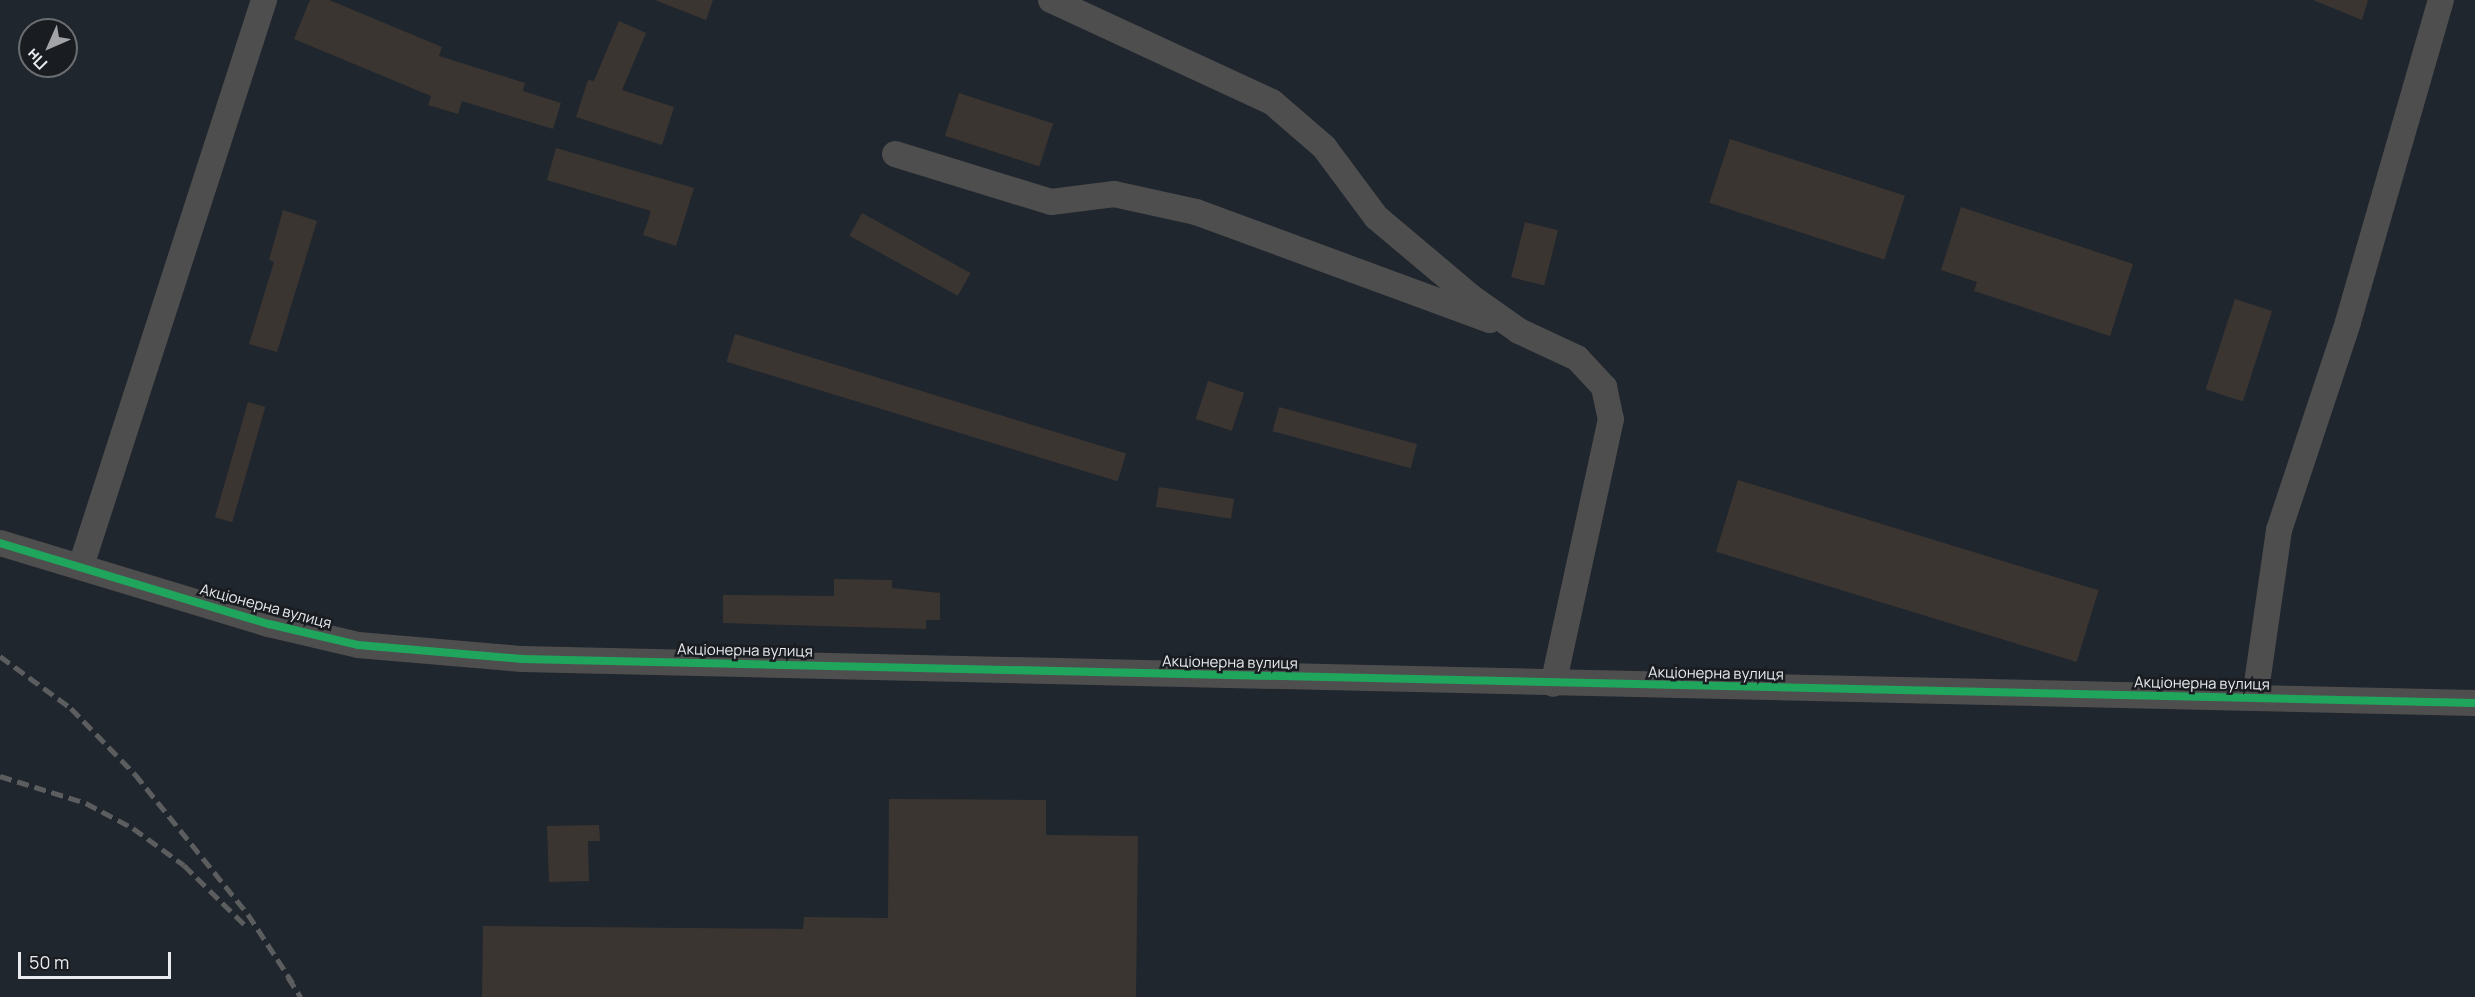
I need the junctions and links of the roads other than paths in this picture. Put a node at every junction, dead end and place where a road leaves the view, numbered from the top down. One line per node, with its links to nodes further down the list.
1 (264, 0): 7 (street)
2 (1051, 0): 5 (street)
3 (2441, 0): 9 (street)
4 (895, 154): 5 (street)
5 (1519, 330): 8 (street)
6 (0, 543): 7 (street, Акціонерна вулиця)
7 (81, 566): 8 (street, Акціонерна вулиця)
8 (1553, 684): 9 (street, Акціонерна вулиця)
9 (2255, 697): 10 (street, Акціонерна вулиця)
10 (2475, 703)

